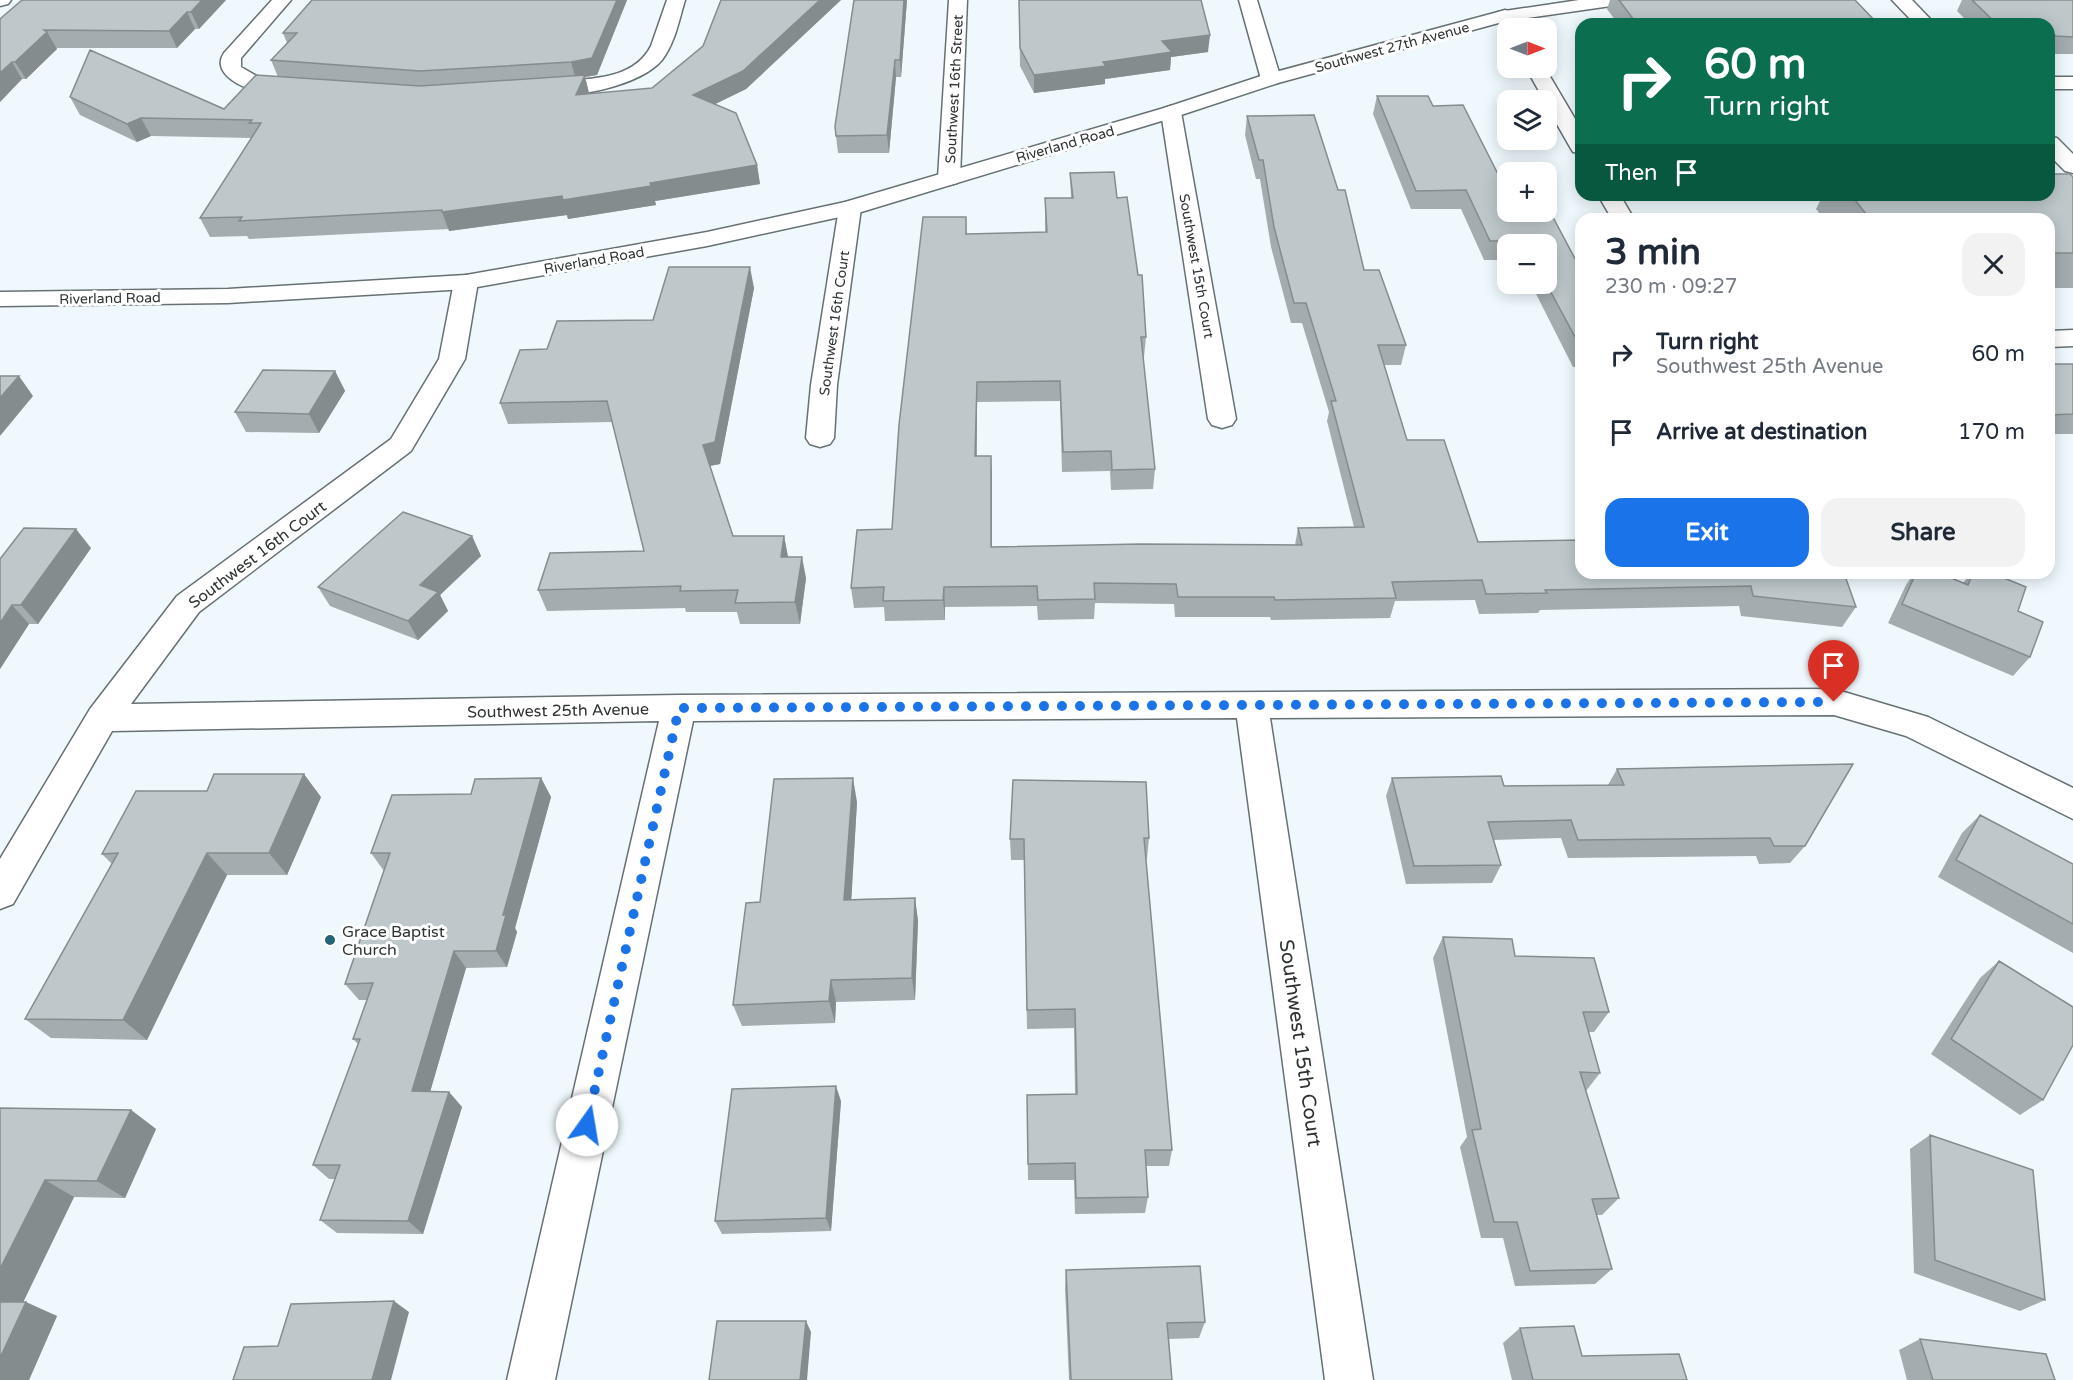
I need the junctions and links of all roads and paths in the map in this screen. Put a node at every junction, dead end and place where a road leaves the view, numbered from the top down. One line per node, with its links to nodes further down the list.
1 (282, 0): 14 (street)
2 (676, 0): 15 (street)
3 (958, 0): 20 (street, Southwest 16th Street)
4 (1248, 0): 11 (street)
5 (1618, 0): 7 (street, Southwest 27th Avenue)
6 (1901, 0): 8 (street)
7 (1529, 18)
8 (1920, 18)
9 (1497, 25): 11 (street, Southwest 27th Avenue)
10 (1541, 78): 17 (street)
11 (1271, 79): 16 (street, Southwest 27th Avenue)
12 (2055, 83): 13 (street)
13 (2073, 83)
14 (312, 88)
15 (529, 90)
16 (1171, 112): 20 (street, Riverland Road); 26 (street, Southwest 15th Court)
17 (1575, 137)
18 (2055, 149): 19 (street)
19 (2073, 166)
20 (949, 178): 21 (street, Riverland Road)
21 (850, 208): 22 (street, Riverland Road); 27 (street, Southwest 16th Court)
22 (466, 282): 23 (street, Riverland Road); 30 (street, Southwest 16th Court)
23 (0, 299)
24 (2073, 338): 25 (street)
25 (2055, 339)
26 (1222, 419)
27 (819, 438)
28 (1252, 706): 29 (street, Southwest 25th Avenue); 31 (street, Southwest 25th Avenue); 34 (street, Southwest 15th Court)
29 (679, 708): 30 (street, Southwest 25th Avenue); 33 (street)
30 (102, 717): 32 (street, Southwest 16th Court)
31 (2073, 804)
32 (0, 893)
33 (531, 1380)
34 (1349, 1380)

